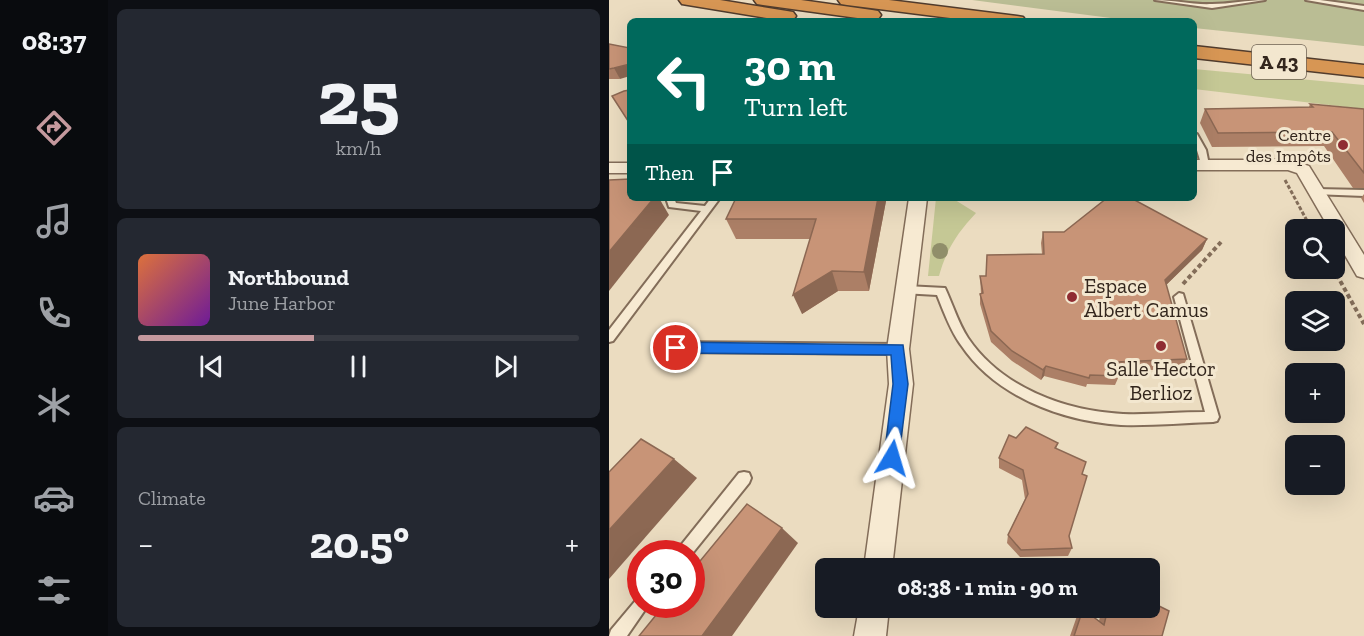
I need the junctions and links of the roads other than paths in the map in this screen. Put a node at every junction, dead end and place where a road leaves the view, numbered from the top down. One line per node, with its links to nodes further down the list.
1 (763, 0): 11 (highway)
2 (847, 0): 12 (highway)
3 (903, 0): 13 (highway)
4 (1158, 0): 5 (lane)
5 (1262, 0)
6 (1309, 0): 9 (lane)
7 (672, 1): 8 (highway)
8 (697, 2): 10 (highway)
9 (1364, 8)
10 (805, 18)
11 (897, 18)
12 (993, 18)
13 (1008, 18)
14 (1197, 41): 16 (highway, A 43)
15 (1197, 52): 18 (highway, A 43)
16 (1364, 58)
17 (1197, 61): 18 (highway)
18 (1364, 73)
19 (1197, 141): 20 (lane)
20 (1199, 165): 23 (street)
21 (609, 168): 22 (street)
22 (627, 168)
23 (1316, 192): 24 (lane); 29 (street)
24 (1364, 193)
25 (671, 201): 28 (lane)
26 (714, 201): 28 (lane)
27 (918, 201): 30 (street)
28 (708, 209): 32 (lane)
29 (1364, 271)
30 (906, 290): 31 (lane); 34 (street)
31 (1179, 297)
32 (609, 338)
33 (662, 347): 34 (lane)
34 (898, 349): 37 (street)
35 (744, 477): 36 (lane)
36 (694, 540)
37 (879, 558)
38 (631, 618): 40 (lane)
39 (873, 618): 41 (street)
40 (617, 636)
41 (870, 636)

